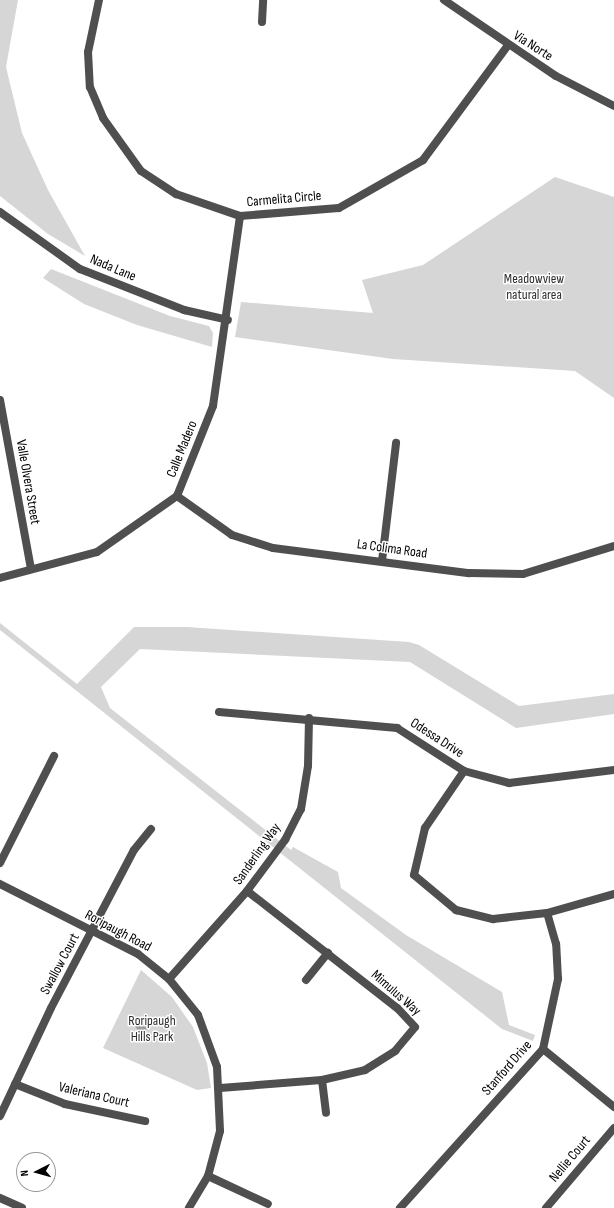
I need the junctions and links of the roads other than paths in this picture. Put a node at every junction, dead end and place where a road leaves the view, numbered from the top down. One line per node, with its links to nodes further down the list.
1 (99, 0): 8 (street, Carmelita Circle)
2 (263, 0): 4 (street)
3 (444, 0): 5 (street, Via Norte)
4 (262, 22)
5 (508, 45): 6 (street, Via Norte); 8 (street, Carmelita Circle)
6 (614, 106)
7 (0, 212): 9 (street, Nada Lane)
8 (240, 216): 9 (street, Calle Madero)
9 (228, 320): 12 (street, Calle Madero)
10 (0, 400): 15 (street, Valle Olvera Street)
11 (396, 443): 14 (street)
12 (177, 496): 14 (street, La Colima Road); 15 (street, Calle Madero)
13 (614, 546): 14 (street, La Colima Road)
14 (382, 561)
15 (31, 569): 16 (street, Calle Madero)
16 (0, 578)
17 (219, 712): 18 (street, Odessa Drive)
18 (309, 718): 21 (street, Odessa Drive); 25 (street, Sanderling Way)
19 (54, 756): 23 (street)
20 (614, 770): 21 (street, Odessa Drive)
21 (464, 771): 27 (street)
22 (151, 829): 28 (street, Swallow Court)
23 (0, 863)
24 (0, 884): 28 (street, Roripaugh Road)
25 (247, 892): 29 (street, Mimulus Way); 30 (street, Sanderling Way)
26 (614, 894): 27 (street)
27 (547, 913): 32 (street, Stanford Drive)
28 (92, 932): 30 (street, Roripaugh Road); 34 (street, Swallow Court)
29 (328, 954): 31 (street); 33 (street, Mimulus Way)
30 (169, 979): 35 (street, Roripaugh Road)
31 (306, 980)
32 (543, 1049): 36 (street); 46 (street, Stanford Drive)
33 (322, 1080): 35 (street, Mimulus Way); 37 (street)
34 (15, 1084): 38 (street, Swallow Court); 39 (street, Valeriana Court)
35 (220, 1088): 41 (street, Roripaugh Road)
36 (614, 1107)
37 (326, 1113)
38 (0, 1116)
39 (145, 1121)
40 (614, 1128): 47 (street, Nellie Court)
41 (208, 1176): 43 (street); 45 (street, Roripaugh Road)
42 (0, 1198): 44 (street)
43 (268, 1204)
44 (22, 1208)
45 (189, 1208)
46 (400, 1208)
47 (546, 1208)

